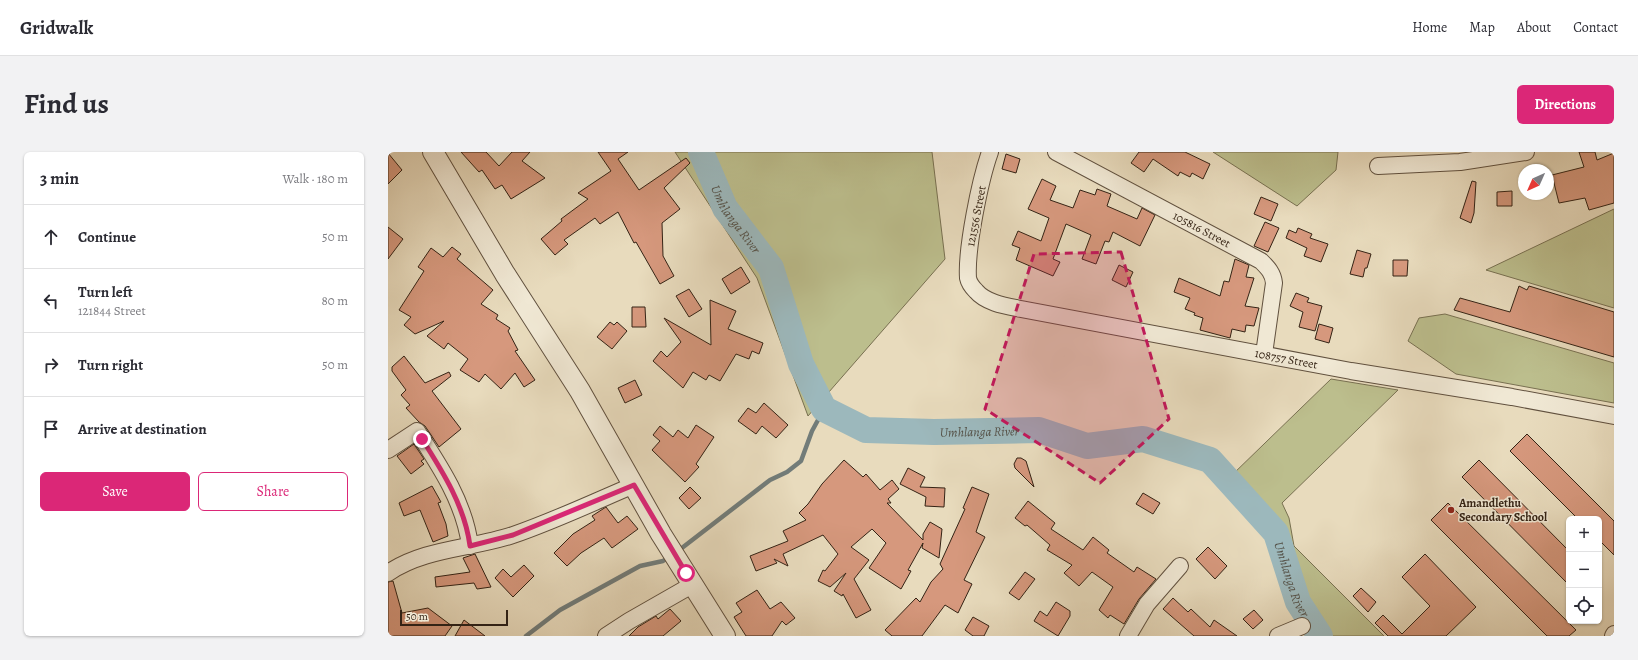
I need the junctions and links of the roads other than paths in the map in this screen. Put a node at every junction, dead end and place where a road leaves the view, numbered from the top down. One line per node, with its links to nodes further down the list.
1 (433, 152): 10 (street)
2 (990, 152): 6 (street, 121556 Street)
3 (1056, 152): 7 (street, 105816 Street)
4 (1526, 152): 5 (street)
5 (1378, 166)
6 (968, 280): 7 (street, 108757 Street)
7 (1264, 354): 8 (street, 108757 Street)
8 (1614, 416)
9 (388, 450): 11 (street)
10 (634, 485): 11 (street); 14 (street)
11 (470, 546): 13 (street)
12 (1180, 566): 18 (street)
13 (388, 573)
14 (689, 579): 16 (street); 17 (street)
15 (1302, 626): 19 (street)
16 (606, 636)
17 (725, 636)
18 (1128, 636)
19 (1278, 636)

